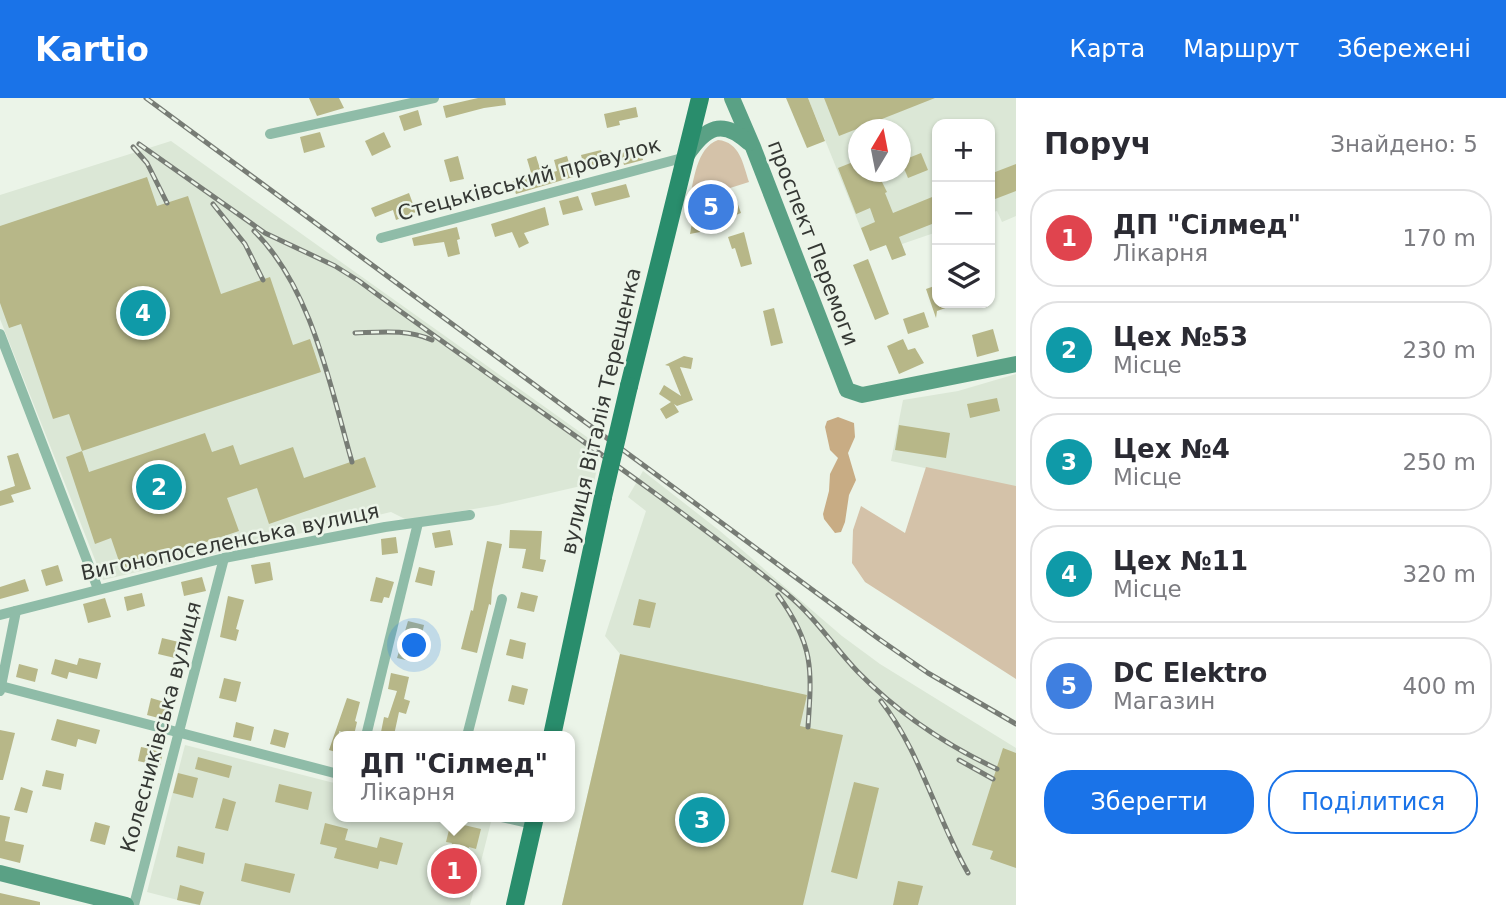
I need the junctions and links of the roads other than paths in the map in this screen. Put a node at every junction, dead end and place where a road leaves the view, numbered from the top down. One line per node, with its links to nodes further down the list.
1 (434, 98): 4 (street)
2 (700, 98): 6 (main road, вулиця Віталія Терещенка)
3 (732, 98): 5 (street, проспект Перемоги)
4 (270, 134)
5 (753, 147): 6 (street); 9 (street, проспект Перемоги)
6 (686, 157): 7 (street, Стецьківський провулок); 20 (main road, вулиця Віталія Терещенка, bridge)
7 (382, 238)
8 (0, 334): 13 (street)
9 (1016, 364)
10 (470, 515): 11 (street, Вигонопоселенська вулиця)
11 (418, 523): 12 (street, Вигонопоселенська вулиця); 18 (street)
12 (224, 558): 13 (street, Вигонопоселенська вулиця); 21 (street, Колесниківська вулиця)
13 (99, 589): 15 (street, Вигонопоселенська вулиця)
14 (502, 599): 19 (street)
15 (16, 611): 16 (street, Вигонопоселенська вулиця); 17 (street)
16 (0, 615)
17 (1, 689): 21 (street)
18 (367, 731)
19 (468, 731)
20 (553, 731)
21 (178, 734): 22 (street); 26 (street, Колесниківська вулиця)
22 (333, 774)
23 (534, 822): 27 (main road)
24 (0, 873): 25 (street)
25 (126, 905)
26 (134, 905)
27 (515, 905)

